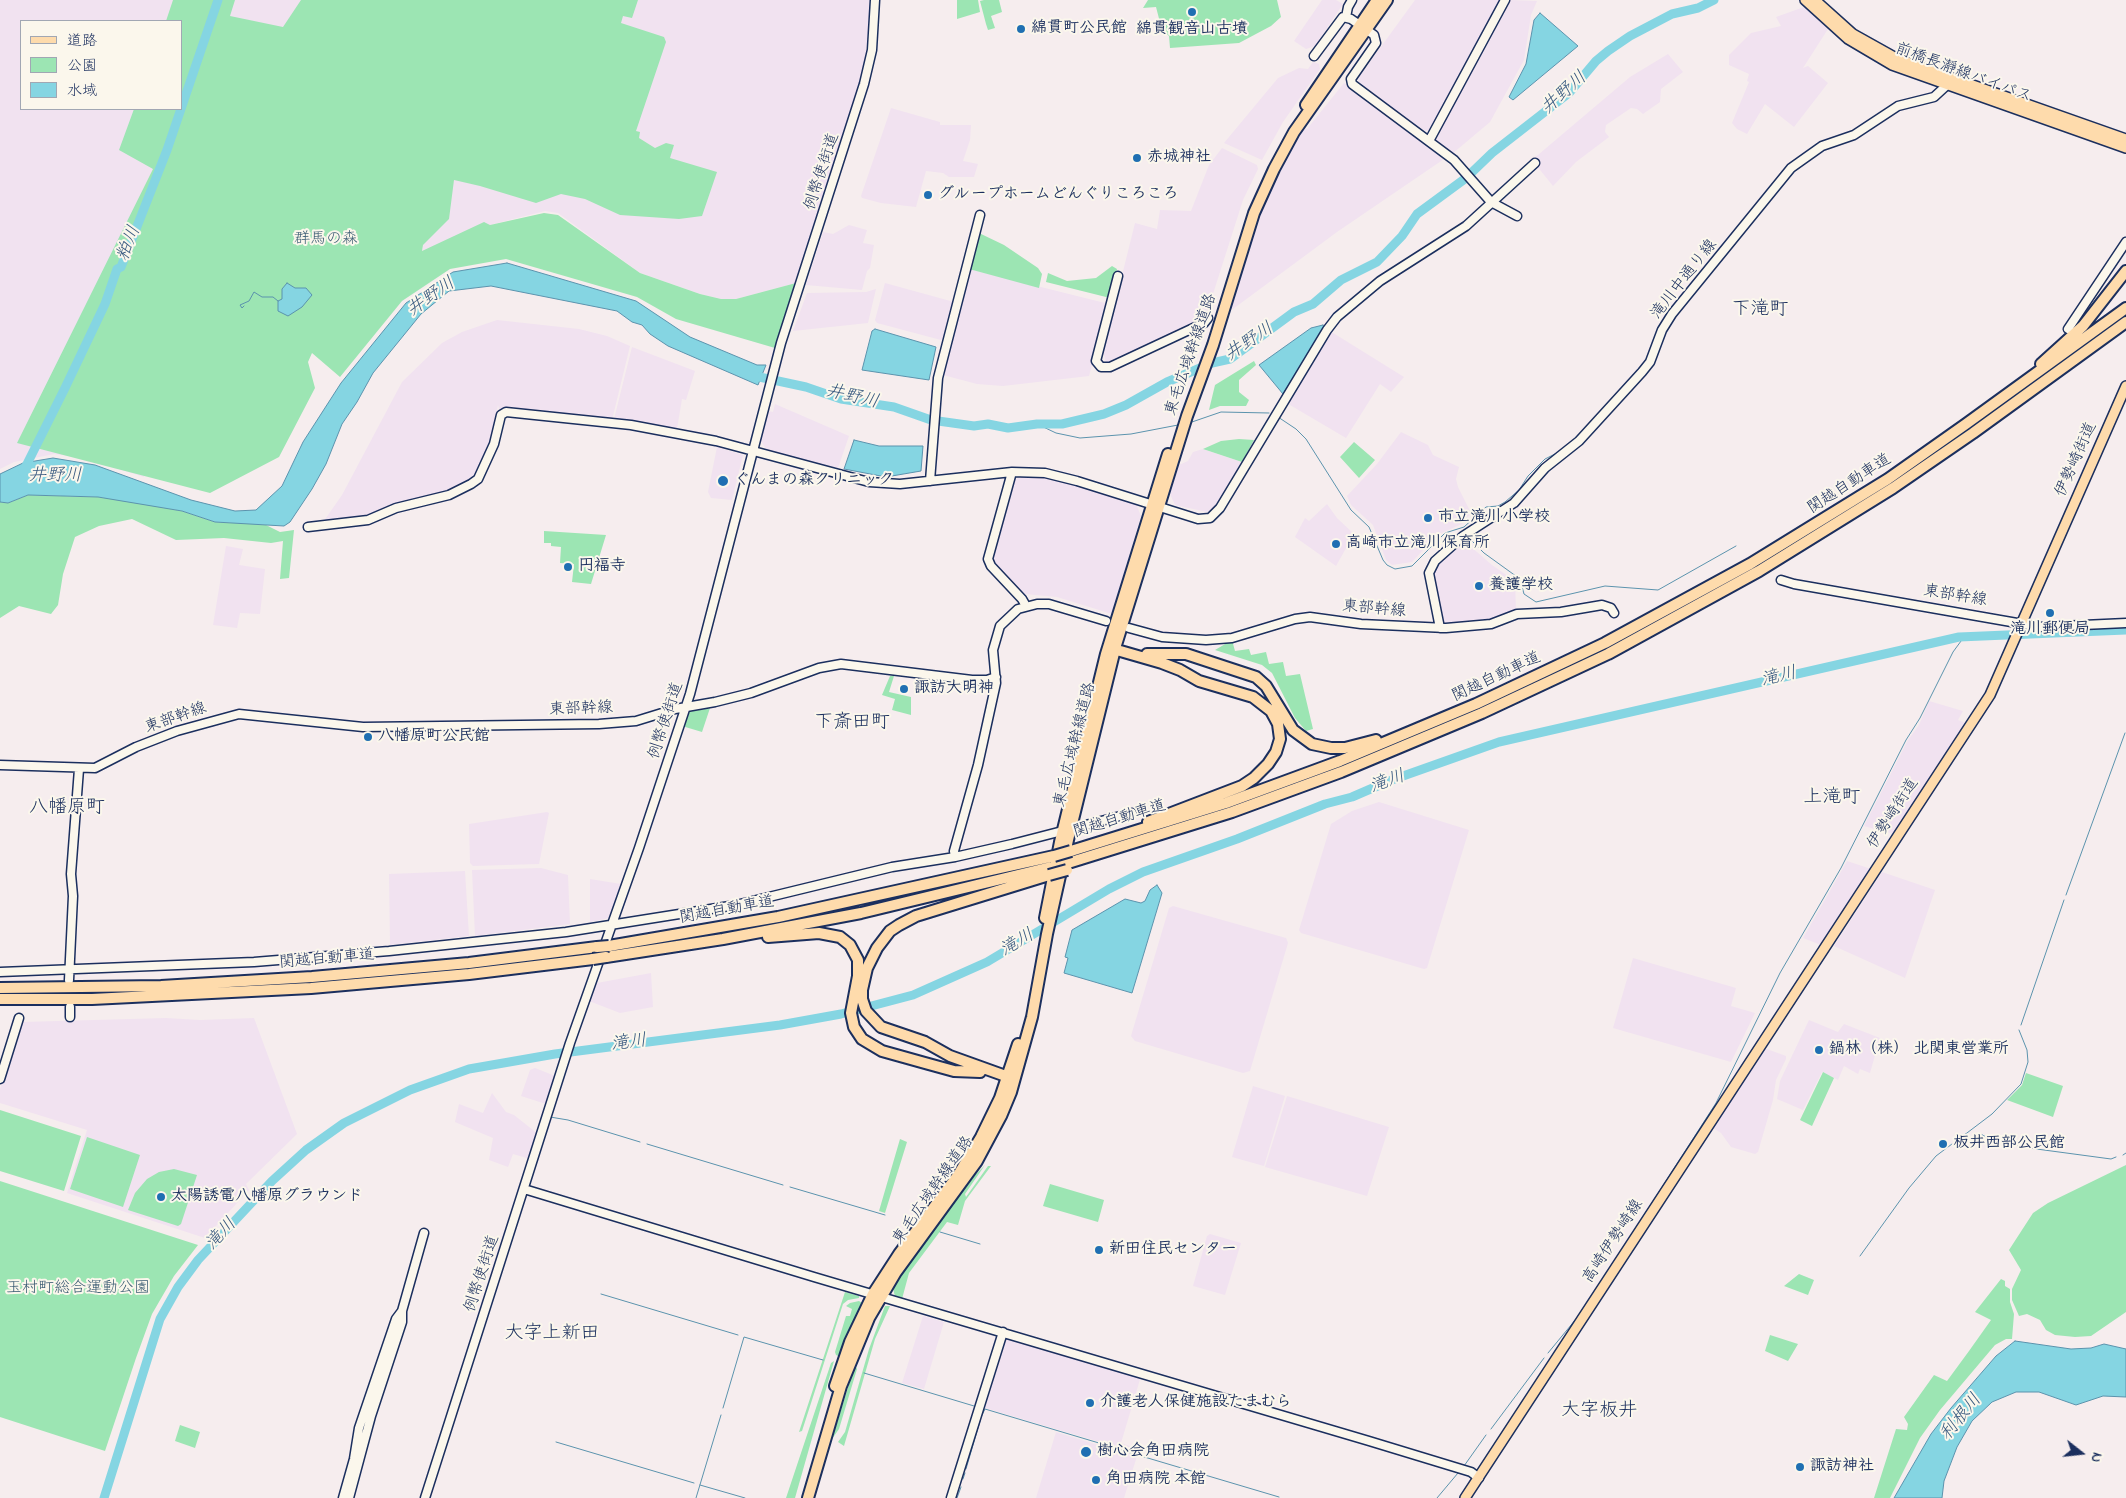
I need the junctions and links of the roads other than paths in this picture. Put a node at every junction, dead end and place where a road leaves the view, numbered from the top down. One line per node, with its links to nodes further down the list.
1 (875, 0): 30 (street, 例幣使街道)
2 (1352, 0): 8 (street)
3 (1377, 0): 9 (highway, 東毛広域幹線道路)
4 (1387, 0): 9 (highway, 東毛広域幹線道路)
5 (1505, 0): 13 (street)
6 (1805, 0): 11 (main road, 前橋長瀞線バイパス)
7 (1815, 0): 12 (main road, 前橋長瀞線バイパス)
8 (1346, 17): 9 (street); 10 (street)
9 (1364, 28): 13 (street); 33 (highway, 東毛広域幹線道路)
10 (1314, 56)
11 (1947, 85): 14 (main road, 前橋長瀞線バイパス); 41 (street, 滝川中通り線)
12 (2126, 139)
13 (1429, 140): 16 (street)
14 (2126, 148)
15 (1535, 163): 16 (street)
16 (1491, 202): 18 (street); 33 (street)
17 (980, 215): 32 (street)
18 (1517, 216)
19 (2126, 242): 25 (street)
20 (2126, 271): 29 (highway)
21 (1118, 276): 23 (street)
22 (2126, 308): 29 (highway, 関越自動車道)
23 (1208, 318)
24 (2126, 322): 27 (highway, 関越自動車道)
25 (2068, 328)
26 (2126, 329): 27 (highway)
27 (2076, 360): 53 (highway, 関越自動車道)
28 (2126, 386): 42 (main road, 伊勢崎街道)
29 (1966, 424): 46 (highway, 関越自動車道)
30 (753, 453): 32 (street); 34 (street); 45 (street, 例幣使街道)
31 (1012, 472): 32 (street); 33 (street); 36 (street)
32 (930, 481)
33 (1155, 505): 43 (highway, 東毛広域幹線道路)
34 (308, 528)
35 (1781, 580): 42 (street, 東部幹線)
36 (1026, 606): 38 (street); 44 (street)
37 (1614, 613): 41 (street, 東部幹線)
38 (1106, 621)
39 (2126, 623): 42 (street, 東部幹線)
40 (1129, 628): 41 (street, 東部幹線)
41 (1440, 628)
42 (2020, 630): 62 (main road, 伊勢崎街道)
43 (1113, 647): 46 (highway); 50 (highway, 東毛広域幹線道路); 51 (highway)
44 (996, 677): 45 (street, 東部幹線); 52 (street)
45 (686, 708): 48 (street, 東部幹線); 54 (street, 例幣使街道)
46 (1427, 726): 51 (highway, 関越自動車道)
47 (0, 765): 48 (street, 東部幹線)
48 (80, 769): 56 (street)
49 (1132, 813): 50 (street)
50 (1067, 830): 52 (street); 66 (highway, 東毛広域幹線道路)
51 (1092, 845): 59 (highway, 関越自動車道, bridge)
52 (955, 857): 54 (street)
53 (1050, 871): 55 (highway, 関越自動車道); 61 (highway)
54 (612, 924): 56 (street); 68 (street, 例幣使街道)
55 (723, 940): 60 (highway, 関越自動車道, bridge); 61 (highway)
56 (70, 969): 57 (street); 58 (street)
57 (0, 972)
58 (69, 980)
59 (0, 988)
60 (0, 999)
61 (857, 1000): 66 (highway); 66 (highway)
62 (1788, 1003): 73 (main road, 高崎伊勢崎線)
63 (70, 1007): 64 (street)
64 (70, 1017)
65 (19, 1018): 67 (street)
66 (1010, 1078): 70 (highway, 東毛広域幹線道路)
67 (0, 1079)
68 (524, 1188): 70 (street); 76 (street, 例幣使街道)
69 (424, 1233): 71 (street)
70 (877, 1295): 72 (street); 77 (highway, 東毛広域幹線道路); 78 (highway, 東毛広域幹線道路)
71 (402, 1311): 74 (street); 75 (street)
72 (1003, 1332): 73 (street); 79 (street)
73 (1478, 1478): 80 (main road, 高崎伊勢崎線)
74 (343, 1498)
75 (349, 1498)
76 (425, 1498)
77 (802, 1498)
78 (808, 1498)
79 (951, 1498)
80 (1465, 1498)

